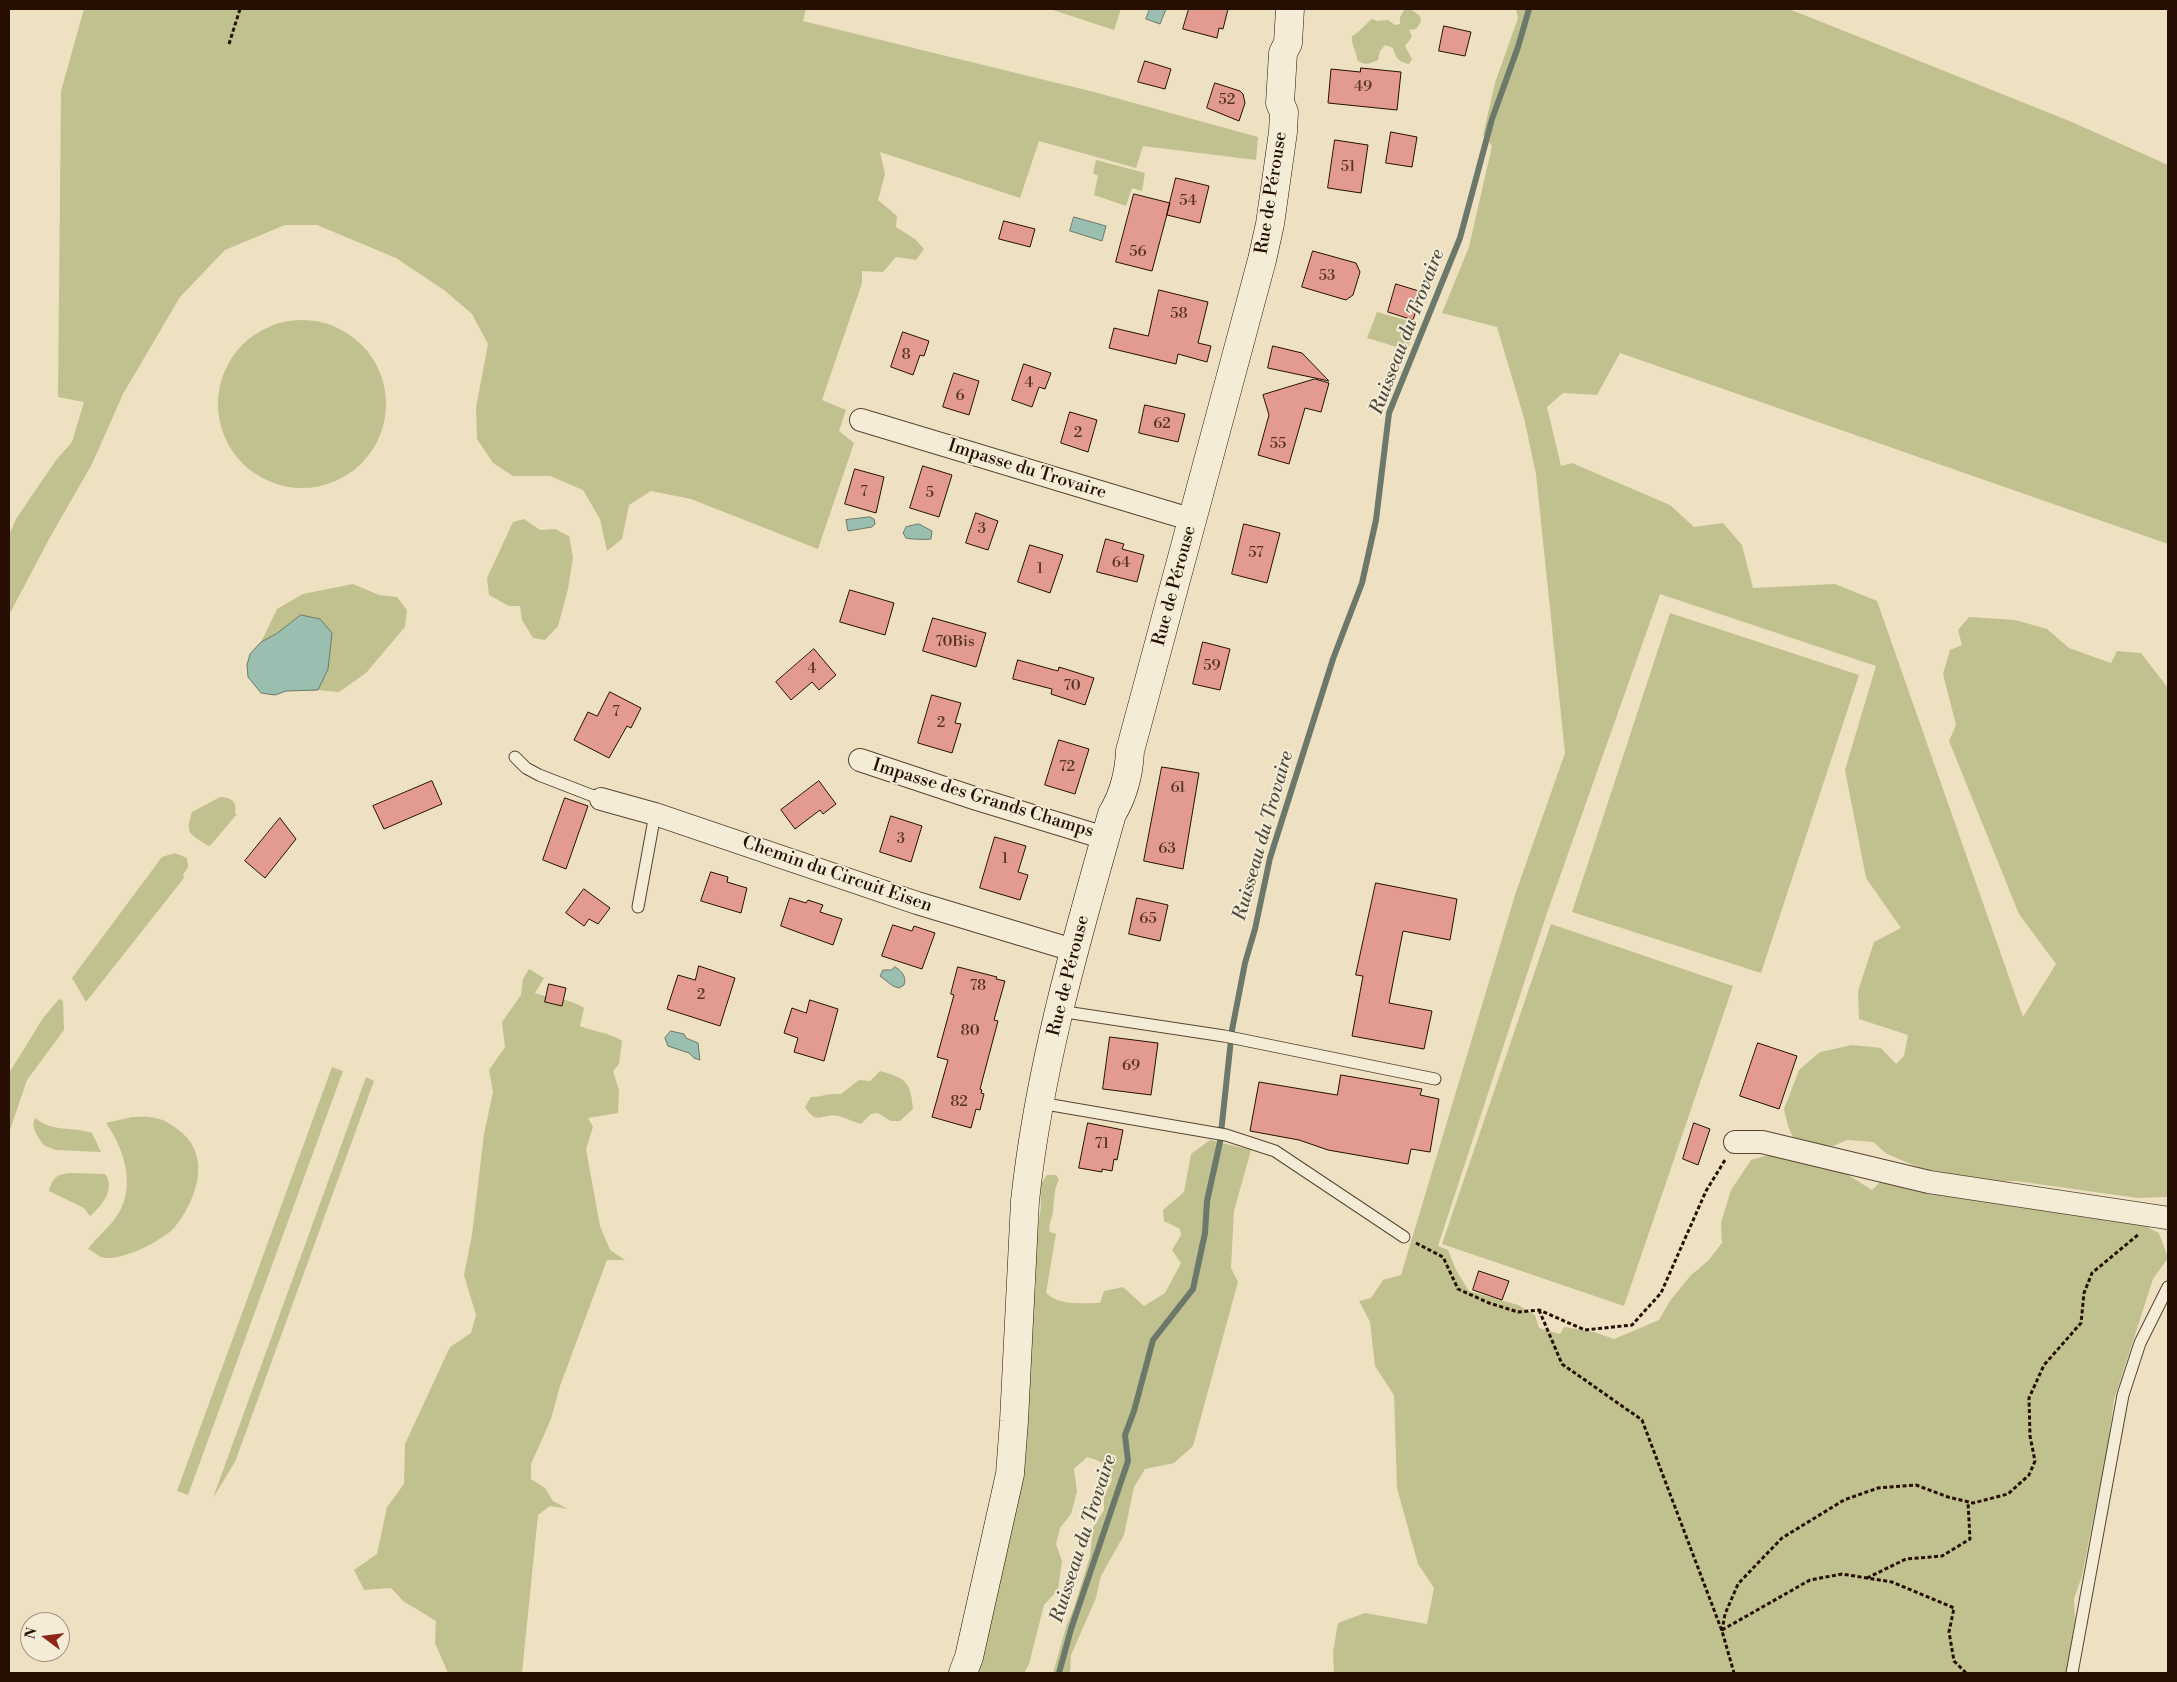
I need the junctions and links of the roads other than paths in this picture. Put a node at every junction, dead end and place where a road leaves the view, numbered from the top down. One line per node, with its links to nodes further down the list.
1 (1290, 9): 3 (street, Rue de Pérouse)
2 (861, 420): 3 (street, Impasse du Trovaire)
3 (1193, 520): 8 (street, Rue de Pérouse)
4 (515, 757): 6 (lane)
5 (860, 760): 8 (street, Impasse des Grands Champs)
6 (601, 798): 7 (street, Chemin du Circuit Eisen)
7 (655, 814): 9 (lane); 10 (street, Chemin du Circuit Eisen)
8 (1105, 838): 10 (street, Rue de Pérouse)
9 (638, 907)
10 (1073, 950): 11 (street, Rue de Pérouse)
11 (1059, 1011): 12 (lane); 13 (street, Rue de Pérouse)
12 (1435, 1079)
13 (1040, 1104): 16 (lane); 18 (street, Rue de Pérouse)
14 (1735, 1142): 15 (street)
15 (2163, 1217)
16 (1404, 1237)
17 (2168, 1287): 19 (lane)
18 (963, 1673)
19 (2072, 1673)

